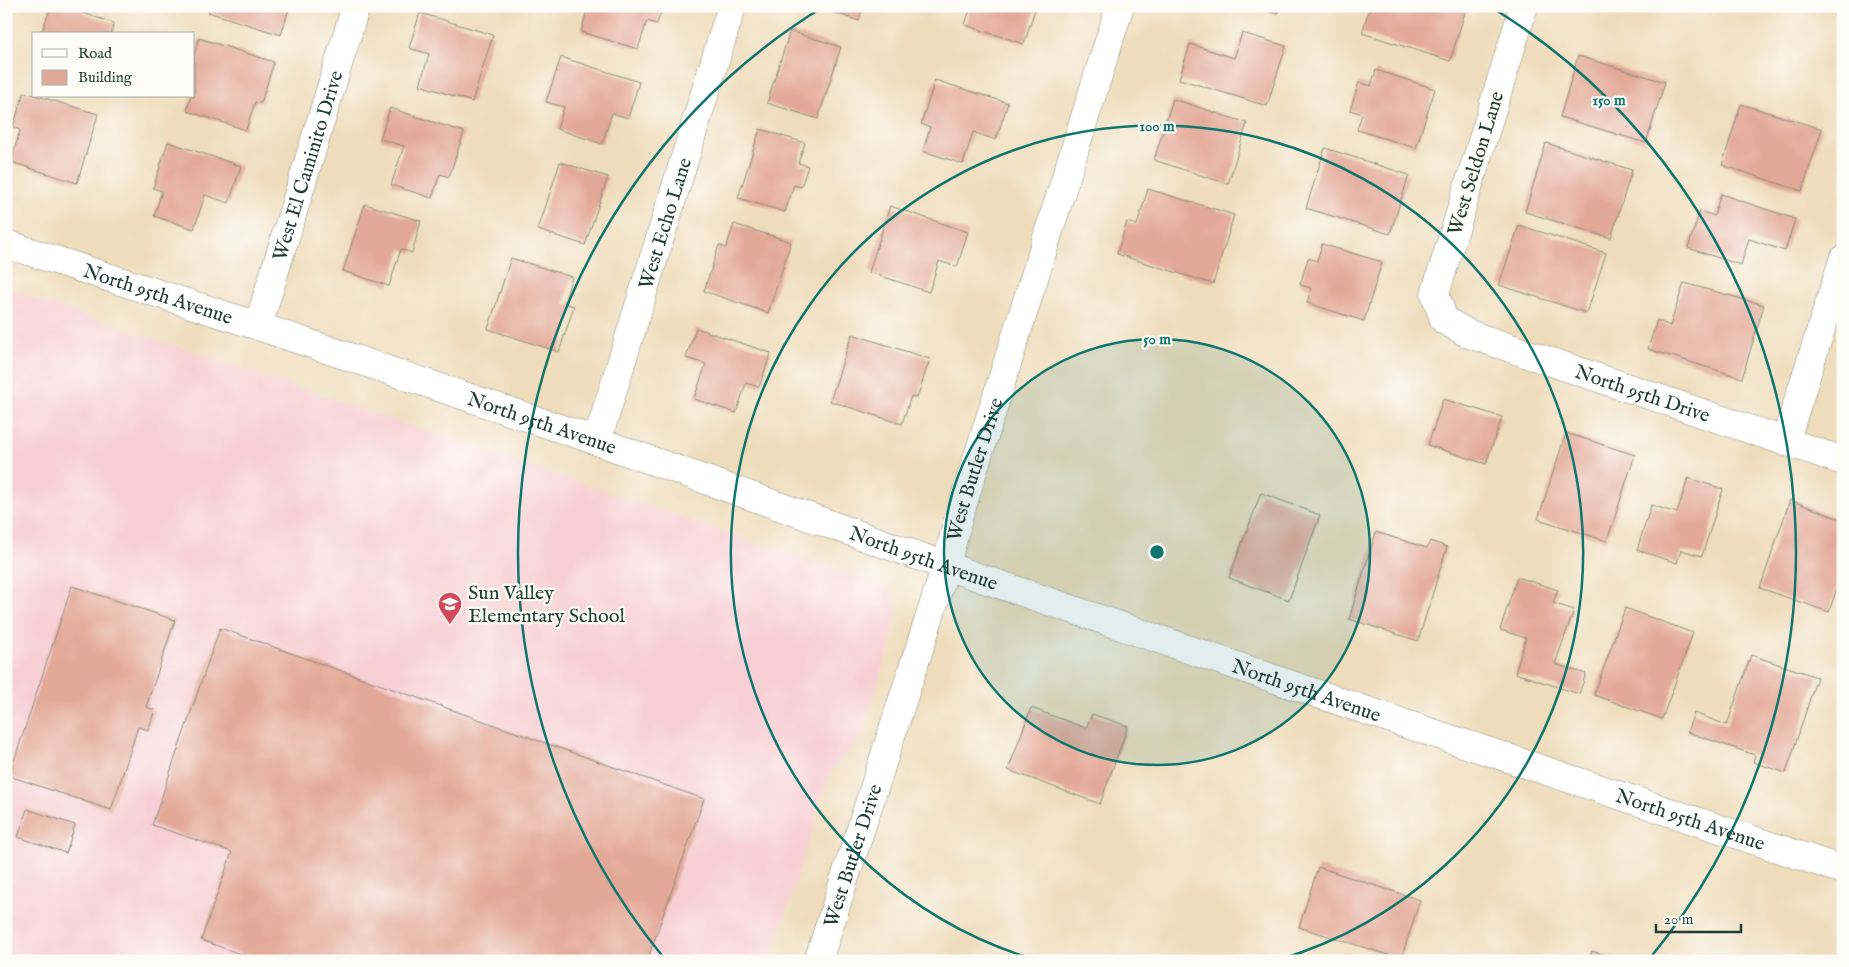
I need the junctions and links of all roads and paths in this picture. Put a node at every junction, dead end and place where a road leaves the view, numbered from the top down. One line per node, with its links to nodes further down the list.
1 (356, 6): 8 (street, West El Caminito Drive)
2 (732, 6): 9 (street, West Echo Lane)
3 (1120, 6): 12 (street, West Butler Drive)
4 (1524, 6): 7 (street, West Seldon Lane)
5 (6, 244): 8 (street, North 95th Avenue)
6 (1843, 260): 10 (street)
7 (1444, 320): 10 (street, North 95th Drive)
8 (258, 326): 9 (street, North 95th Avenue)
9 (597, 441): 12 (street, North 95th Avenue)
10 (1785, 442): 11 (street, North 95th Drive)
11 (1843, 461)
12 (946, 566): 13 (street, North 95th Avenue); 14 (street, West Butler Drive)
13 (1843, 870)
14 (818, 961)

